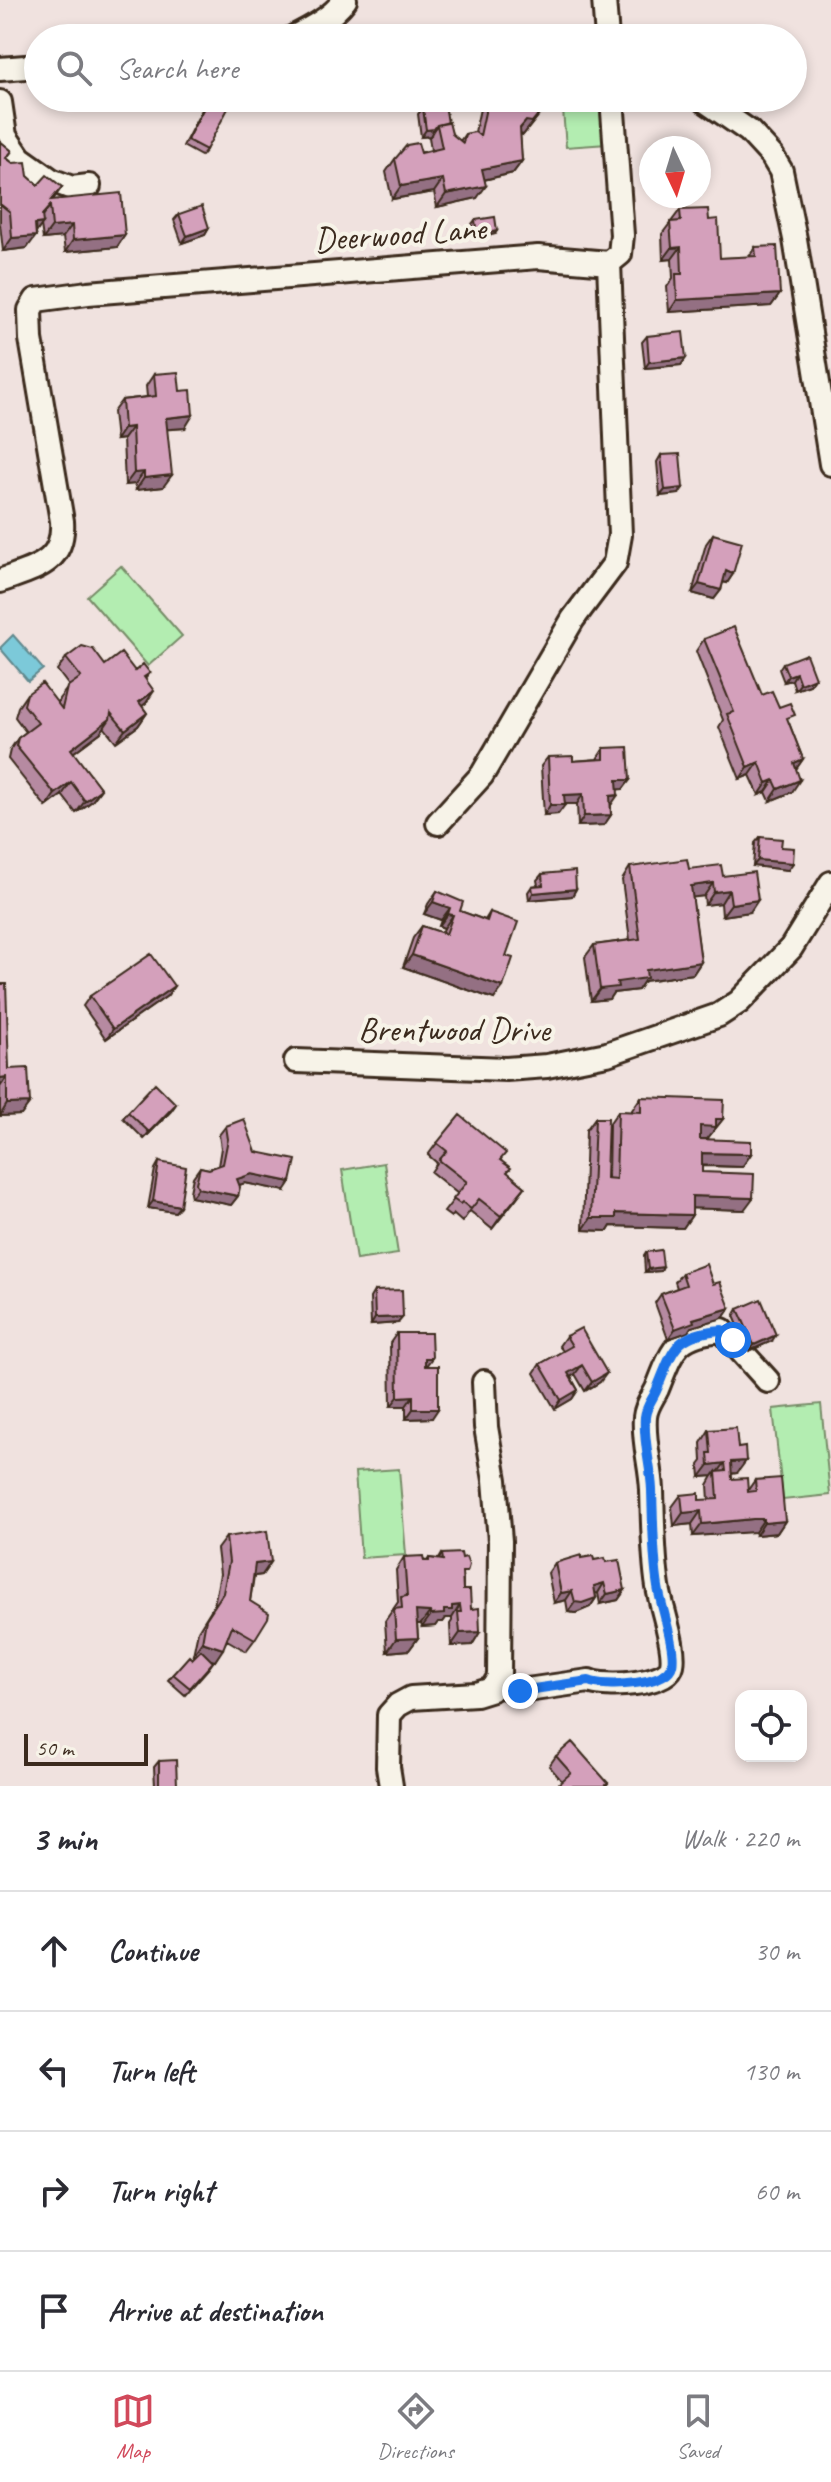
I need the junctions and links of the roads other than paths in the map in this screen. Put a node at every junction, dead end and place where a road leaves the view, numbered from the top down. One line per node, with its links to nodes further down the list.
1 (345, 0): 3 (street)
2 (604, 0): 4 (street)
3 (318, 24)
4 (606, 24)
5 (24, 67): 6 (street)
6 (0, 69)
7 (0, 102): 10 (street)
8 (613, 112): 11 (street)
9 (721, 112): 12 (street)
10 (89, 186)
11 (609, 263): 13 (street, Deerwood Lane); 14 (street)
12 (831, 464)
13 (0, 581)
14 (438, 823)
15 (831, 883): 16 (street, Brentwood Drive)
16 (296, 1061)
17 (768, 1381): 19 (street)
18 (484, 1382): 19 (street)
19 (495, 1684): 20 (street)
20 (391, 1786)

